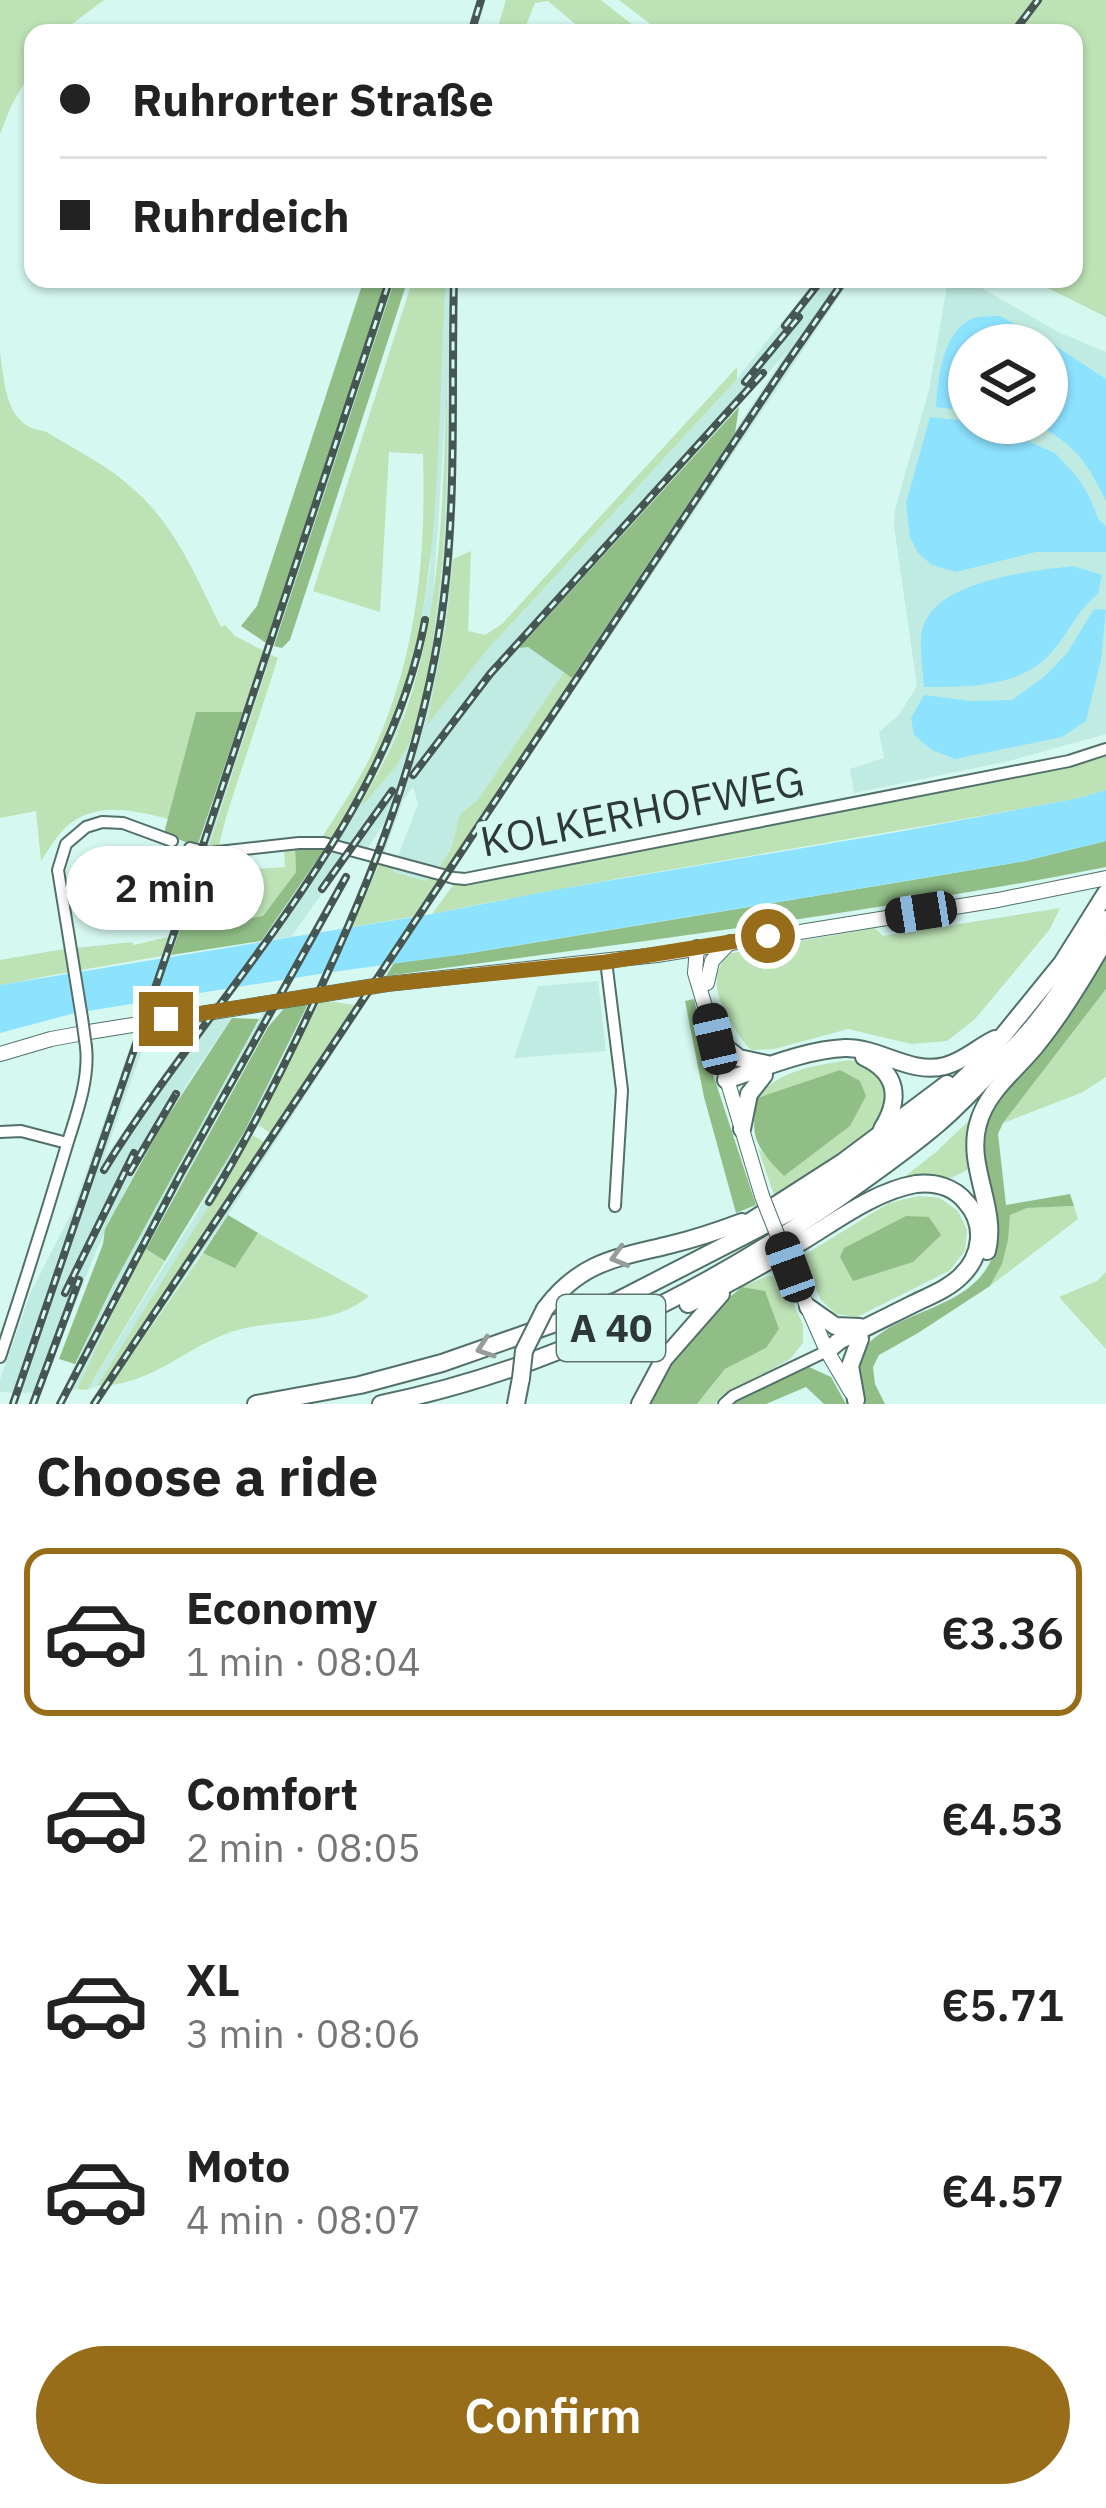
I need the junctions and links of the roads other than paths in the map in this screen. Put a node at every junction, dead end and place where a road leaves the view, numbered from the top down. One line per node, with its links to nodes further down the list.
1 (1106, 749): 3 (street, KOLKERHOFWEG)
2 (169, 840): 21 (street, bridge)
3 (190, 848)
4 (1106, 889): 7 (main road); 12 (highway, A 40)
5 (1106, 919): 18 (highway, A 40)
6 (1106, 938): 29 (highway)
7 (730, 942): 8 (main road); 11 (main road)
8 (697, 947): 9 (main road); 11 (main road)
9 (658, 955): 10 (main road); 11 (main road)
10 (606, 962): 14 (main road); 23 (street)
11 (701, 978): 13 (main road)
12 (1006, 1034): 15 (highway, A 40); 16 (highway)
13 (715, 1039): 16 (highway); 17 (main road)
14 (0, 1054)
15 (984, 1059): 22 (highway); 26 (highway, A 40)
16 (769, 1070): 17 (highway); 19 (highway); 22 (highway)
17 (728, 1085): 19 (main road)
18 (936, 1126): 25 (highway); 32 (highway, A 40)
19 (742, 1129): 28 (main road, bridge)
20 (0, 1132): 21 (street)
21 (68, 1143): 31 (street)
22 (869, 1143): 24 (highway)
23 (615, 1206)
24 (760, 1216): 26 (highway); 33 (highway, one-way to 33, bridge)
25 (824, 1229): 27 (highway); 29 (highway)
26 (670, 1272): 35 (highway, A 40, one-way to 35)
27 (746, 1275): 32 (highway); 37 (highway)
28 (808, 1307): 29 (highway); 30 (main road)
29 (863, 1333): 30 (highway); 34 (highway)
30 (827, 1351): 34 (main road); 38 (street)
31 (0, 1357)
32 (443, 1389): 36 (highway, A 40)
33 (520, 1394)
34 (857, 1402)
35 (256, 1404)
36 (381, 1404)
37 (640, 1404)
38 (724, 1404)

